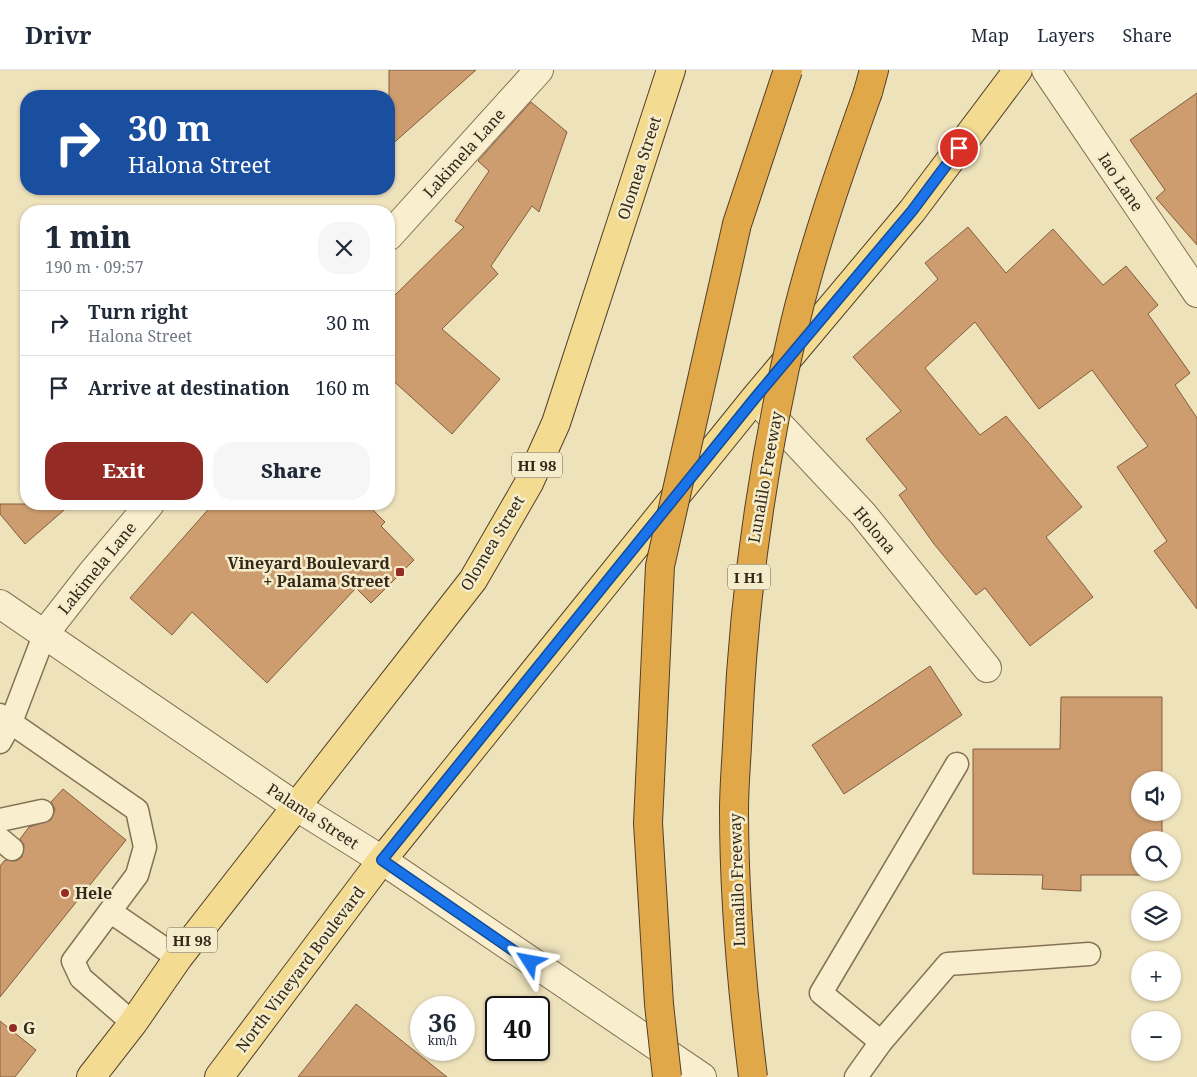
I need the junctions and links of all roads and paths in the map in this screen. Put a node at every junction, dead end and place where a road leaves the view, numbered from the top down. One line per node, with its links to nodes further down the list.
1 (539, 70): 7 (street, Lakimela Lane)
2 (671, 70): 17 (main road, Olomea Street / HI 98)
3 (788, 70): 28 (highway, bridge)
4 (1018, 70): 9 (main road, North Vineyard Boulevard)
5 (1046, 70): 8 (street, Iao Lane)
6 (871, 81): 30 (highway, Lunalilo Freeway / I H1, bridge)
7 (395, 229)
8 (1197, 293)
9 (755, 398): 13 (street, Holona); 20 (main road, North Vineyard Boulevard)
10 (145, 510): 12 (street, Lakimela Lane)
11 (0, 604): 12 (street, Palama Street)
12 (46, 633): 14 (lane); 17 (street, Palama Street)
13 (987, 668)
14 (6, 718): 15 (lane); 21 (lane)
15 (0, 742)
16 (957, 764): 25 (lane)
17 (297, 807): 20 (street, Palama Street); 23 (main road, HI 98)
18 (42, 811): 19 (lane)
19 (0, 820)
20 (382, 860): 27 (main road, North Vineyard Boulevard); 29 (street, Palama Street)
21 (111, 912): 23 (lane); 24 (lane)
22 (1089, 954): 25 (lane)
23 (178, 958): 24 (main road, HI 98)
24 (133, 1022): 26 (main road, HI 98)
25 (881, 1042): 31 (lane)
26 (91, 1077)
27 (219, 1077)
28 (668, 1077)
29 (702, 1077)
30 (753, 1077)
31 (856, 1077)

